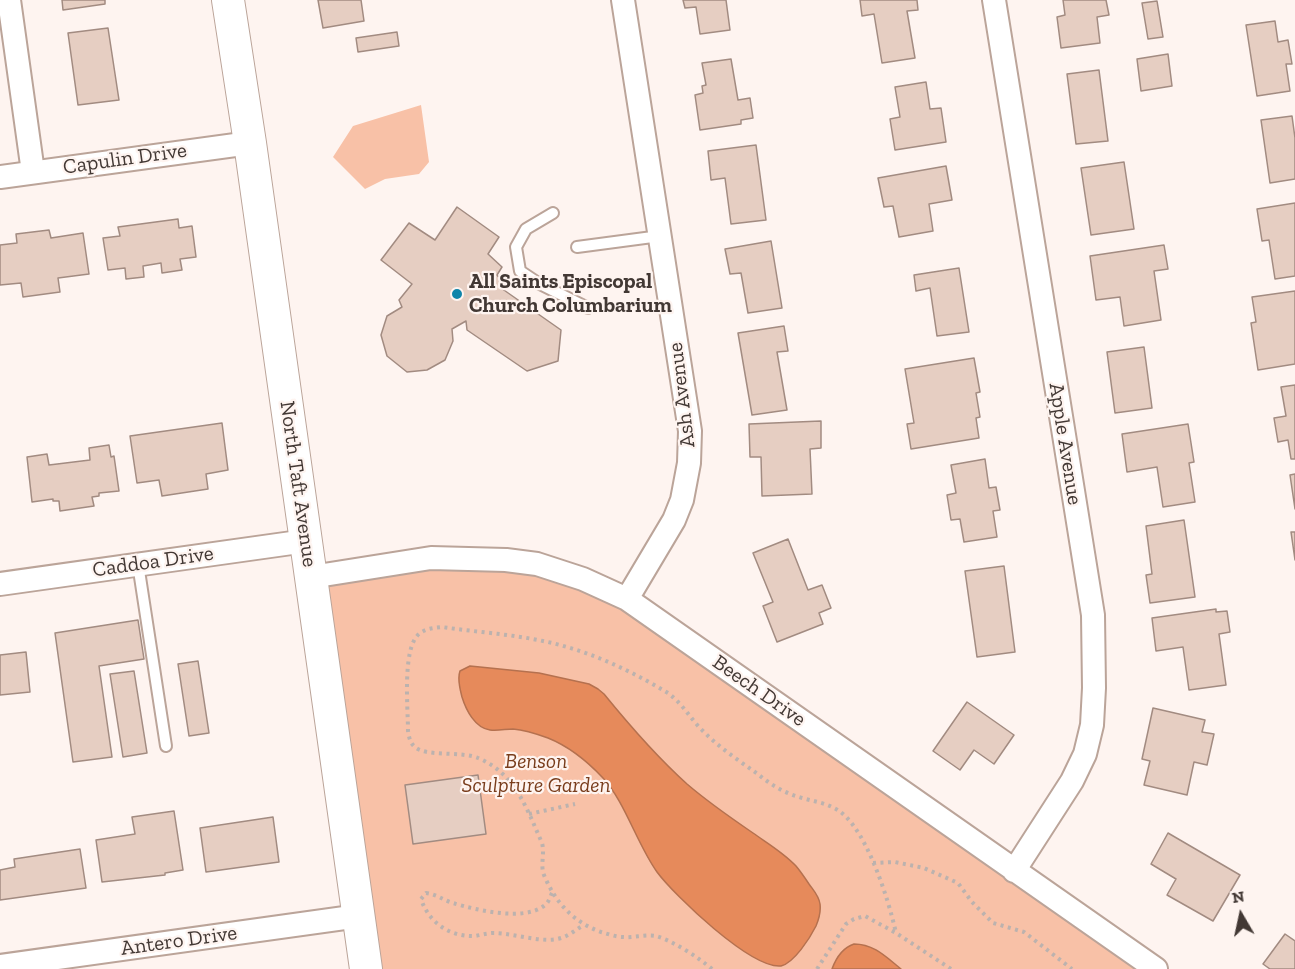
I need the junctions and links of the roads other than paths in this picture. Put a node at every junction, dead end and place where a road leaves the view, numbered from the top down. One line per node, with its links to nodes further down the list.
1 (9, 0): 6 (street)
2 (228, 0): 5 (main road, North Taft Avenue)
3 (623, 0): 9 (street, Ash Avenue)
4 (994, 0): 18 (street, Apple Avenue)
5 (250, 143): 6 (street, Capulin Drive); 12 (main road, North Taft Avenue)
6 (33, 172): 7 (street, Capulin Drive)
7 (0, 177)
8 (553, 213): 11 (lane)
9 (660, 236): 10 (lane); 16 (street, Ash Avenue)
10 (577, 247)
11 (588, 308)
12 (306, 541): 13 (street, Caddoa Drive); 14 (main road, North Taft Avenue)
13 (138, 564): 15 (street, Caddoa Drive); 17 (lane)
14 (311, 577): 16 (street, Beech Drive); 19 (main road, North Taft Avenue)
15 (0, 584)
16 (627, 599): 18 (street, Beech Drive)
17 (165, 746)
18 (1014, 871): 22 (street, Beech Drive)
19 (359, 916): 20 (street, Antero Drive); 21 (main road, North Taft Avenue)
20 (0, 966)
21 (366, 969)
22 (1156, 969)

